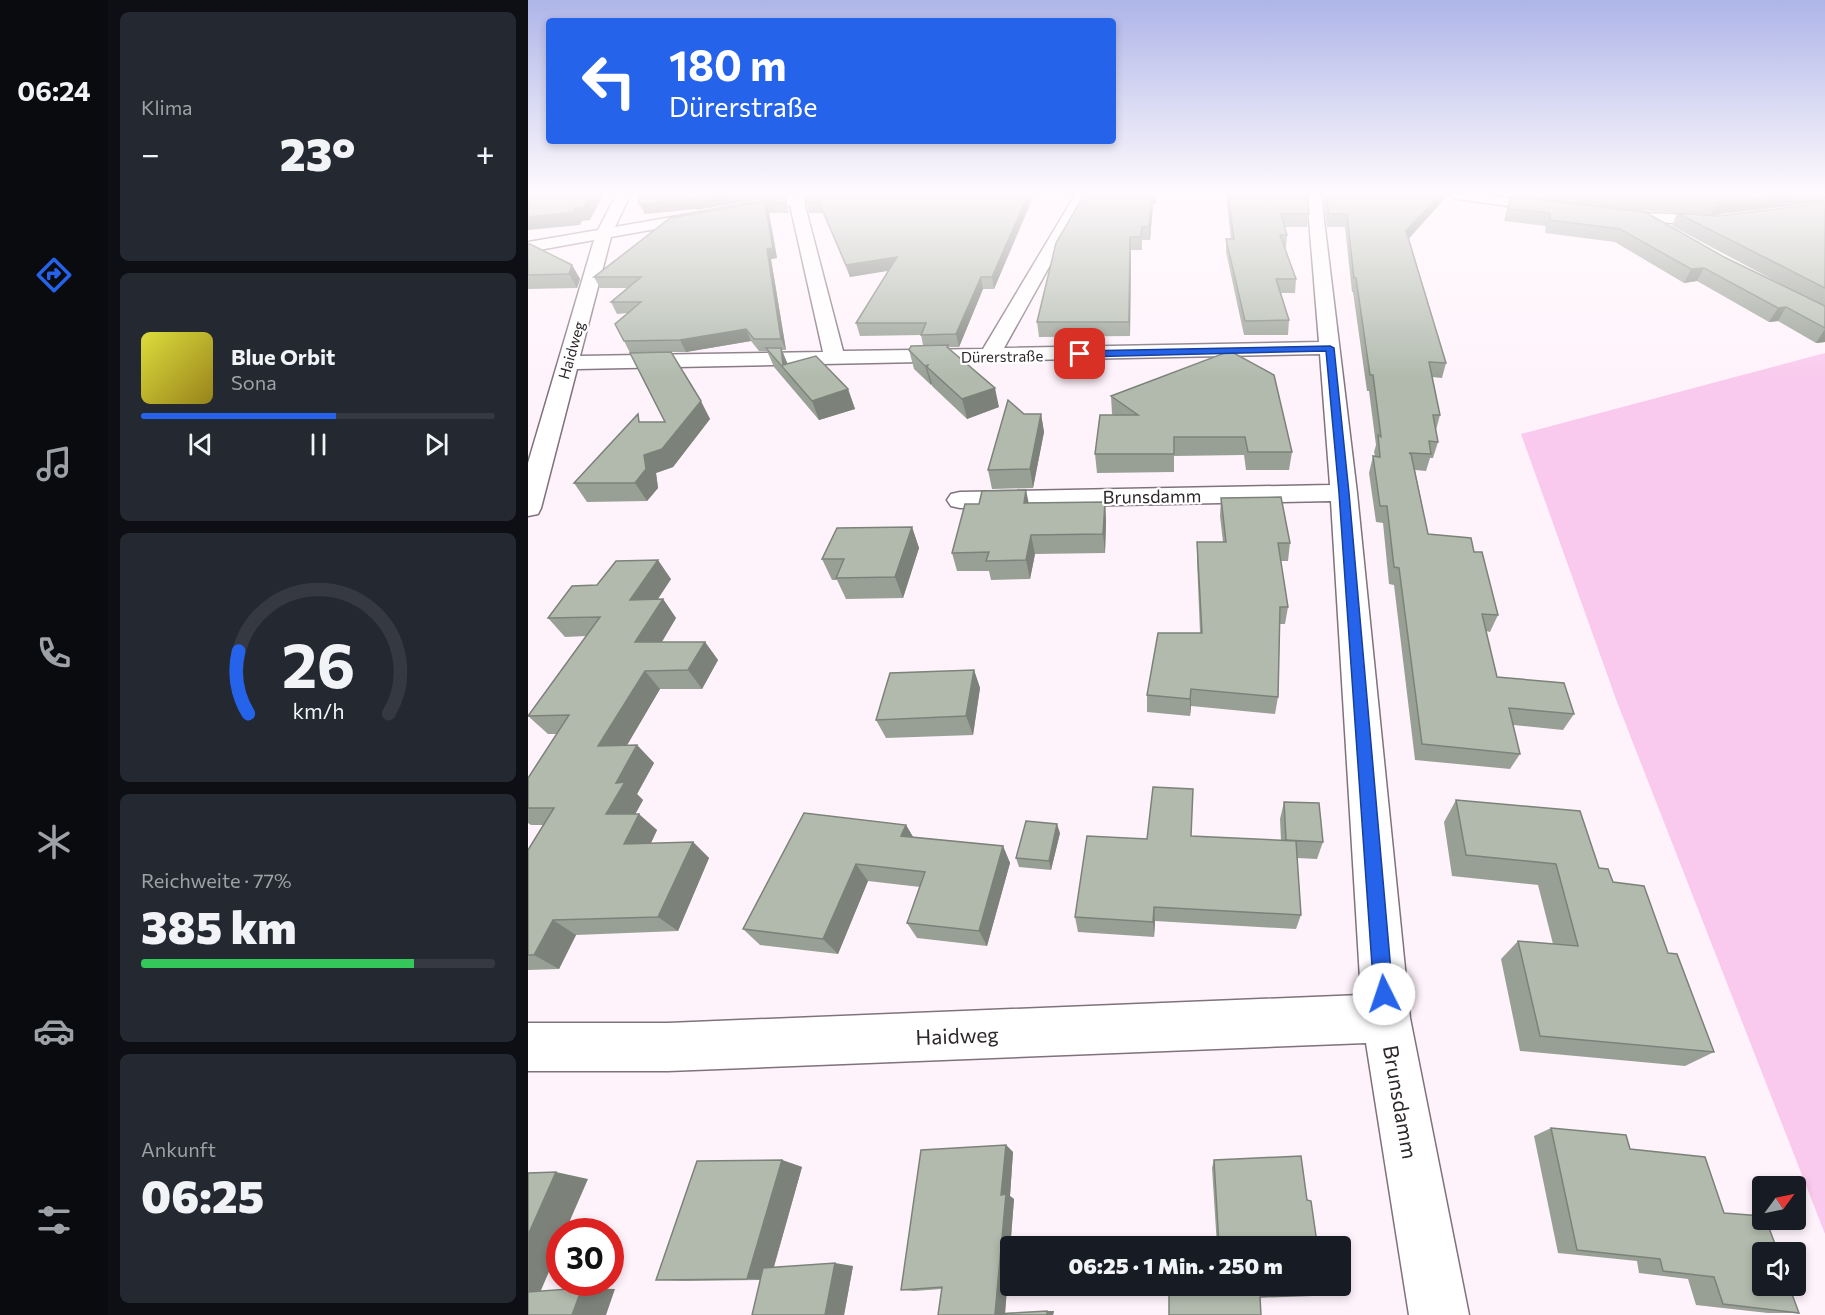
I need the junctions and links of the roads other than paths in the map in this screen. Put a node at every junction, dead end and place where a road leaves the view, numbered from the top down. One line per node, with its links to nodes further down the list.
1 (598, 256): 8 (street, Haidweg)
2 (810, 256): 7 (street)
3 (1047, 256): 6 (street)
4 (1320, 256): 5 (street, Brunsdamm)
5 (1330, 348): 6 (street, Dürerstraße); 9 (street, Brunsdamm)
6 (989, 356): 7 (street, Dürerstraße)
7 (835, 359): 8 (street, Dürerstraße)
8 (567, 363): 11 (street, Haidweg)
9 (1344, 493): 10 (street, Brunsdamm); 12 (street, Brunsdamm)
10 (960, 500)
11 (528, 508)
12 (1386, 1018): 13 (street, Haidweg); 14 (street, Brunsdamm)
13 (528, 1047)
14 (1439, 1315)

